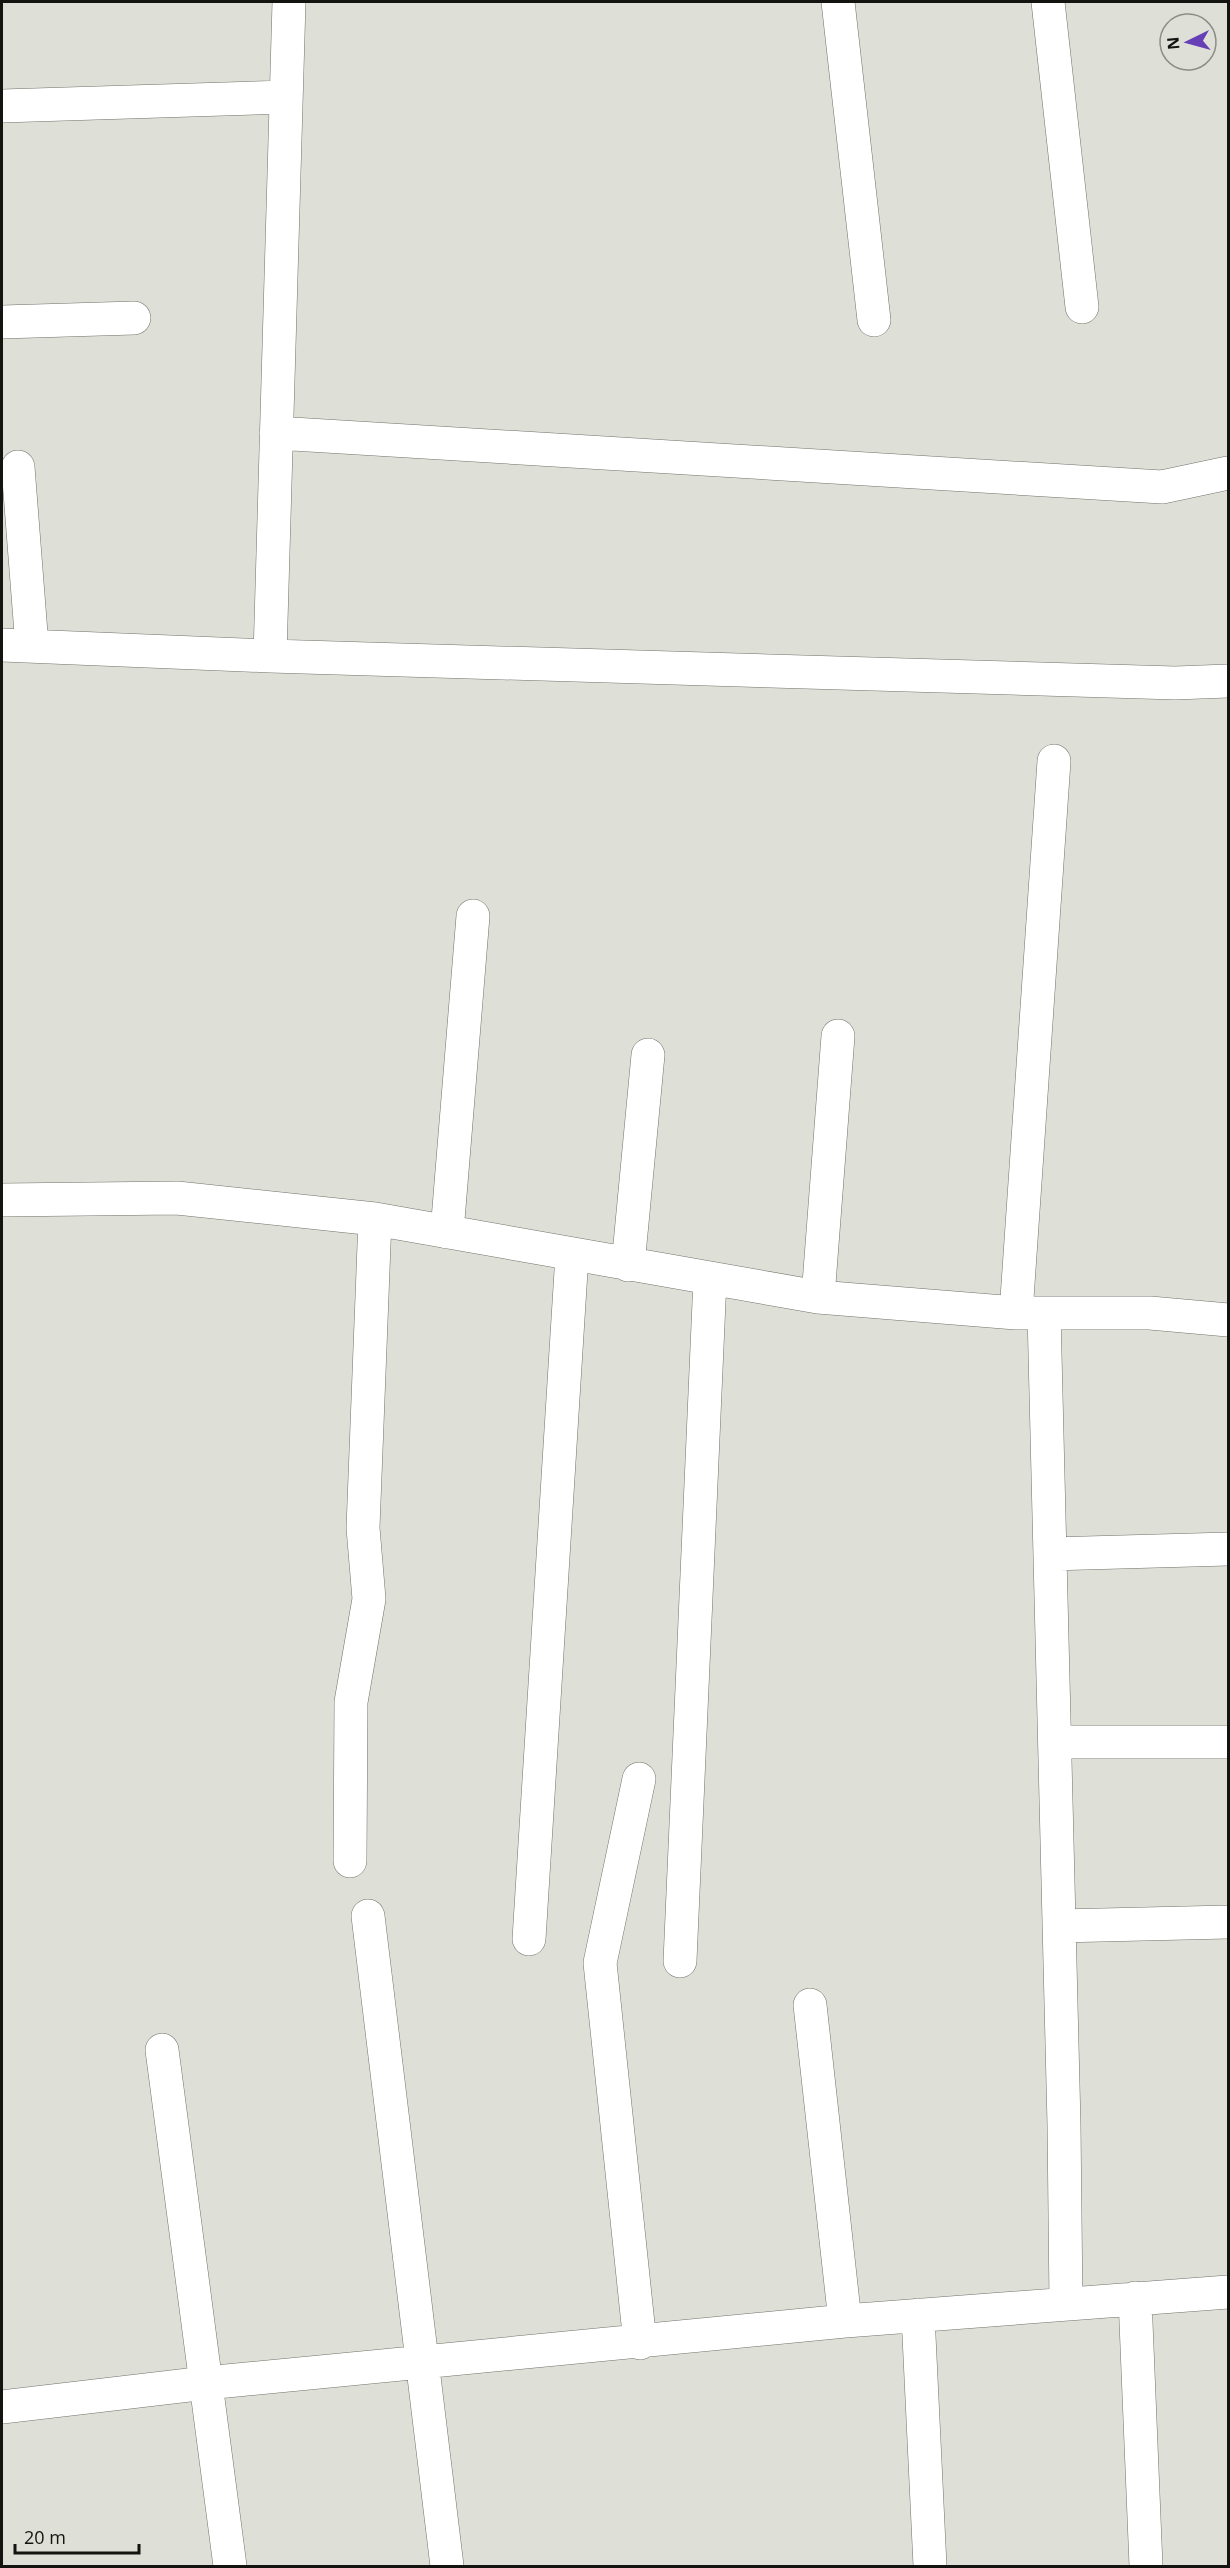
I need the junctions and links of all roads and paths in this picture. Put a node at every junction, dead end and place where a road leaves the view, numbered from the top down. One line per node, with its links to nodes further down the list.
1 (289, 2): 4 (street)
2 (838, 2): 8 (street)
3 (1048, 2): 6 (street)
4 (286, 97): 5 (street); 10 (street)
5 (2, 106)
6 (1082, 307)
7 (134, 318): 9 (street)
8 (874, 320)
9 (2, 322)
10 (276, 434): 12 (street); 14 (street)
11 (18, 467): 13 (street)
12 (1228, 474)
13 (17, 646): 14 (street)
14 (270, 656): 15 (street)
15 (1228, 681)
16 (1054, 761): 27 (street)
17 (473, 916): 22 (street)
18 (838, 1036): 26 (street)
19 (648, 1055): 24 (street)
20 (2, 1200): 21 (street)
21 (375, 1219): 22 (street); 34 (street)
22 (447, 1232): 23 (street)
23 (572, 1255): 24 (street); 38 (street)
24 (628, 1265): 25 (street)
25 (710, 1279): 26 (street); 39 (street)
26 (818, 1297): 27 (street)
27 (1030, 1313): 28 (street); 30 (street)
28 (1228, 1320)
29 (1228, 1549): 30 (street)
30 (1050, 1554): 31 (street)
31 (1055, 1742): 32 (street); 37 (street)
32 (1228, 1742)
33 (639, 1779): 47 (street)
34 (350, 1861)
35 (368, 1917): 48 (street)
36 (1228, 1922): 37 (street)
37 (1059, 1926): 44 (street)
38 (529, 1939)
39 (680, 1961)
40 (810, 2005): 46 (street)
41 (162, 2050): 49 (street)
42 (1228, 2292): 43 (street)
43 (1135, 2298): 44 (street); 54 (street)
44 (1066, 2303): 45 (street)
45 (918, 2315): 46 (street); 53 (street)
46 (845, 2321): 47 (street)
47 (640, 2343): 48 (street)
48 (422, 2361): 49 (street); 52 (street)
49 (206, 2383): 50 (street); 51 (street)
50 (2, 2408)
51 (230, 2566)
52 (447, 2566)
53 (930, 2566)
54 (1146, 2566)

